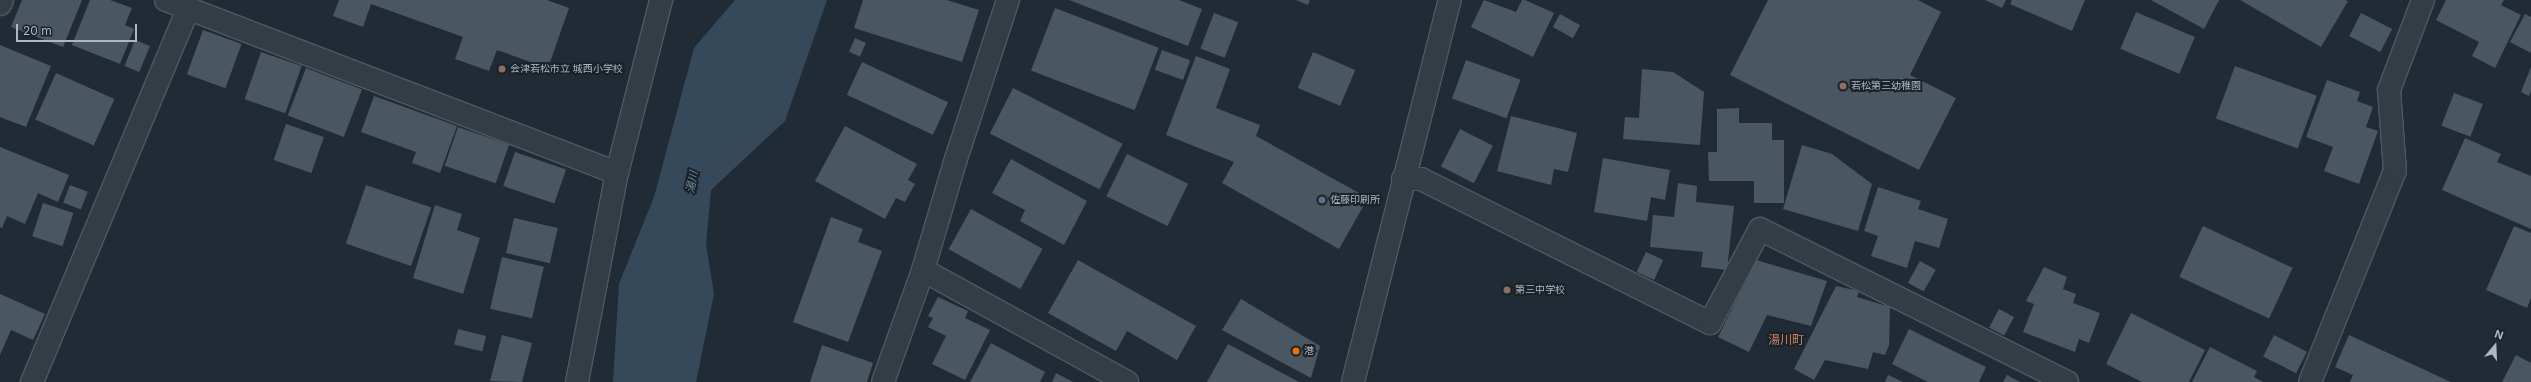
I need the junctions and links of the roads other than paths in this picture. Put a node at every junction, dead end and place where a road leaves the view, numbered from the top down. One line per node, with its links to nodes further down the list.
1 (2, 0): 7 (street)
2 (166, 0): 8 (street)
3 (661, 0): 9 (street)
4 (1008, 0): 11 (street)
5 (1450, 0): 10 (street)
6 (2423, 0): 18 (street)
7 (0, 4)
8 (188, 9): 9 (street); 12 (street)
9 (617, 173): 13 (street)
10 (1403, 179): 16 (street); 17 (street)
11 (923, 270): 14 (street); 15 (street)
12 (32, 382)
13 (577, 382)
14 (883, 382)
15 (1127, 382)
16 (1353, 382)
17 (2067, 382)
18 (2310, 382)

